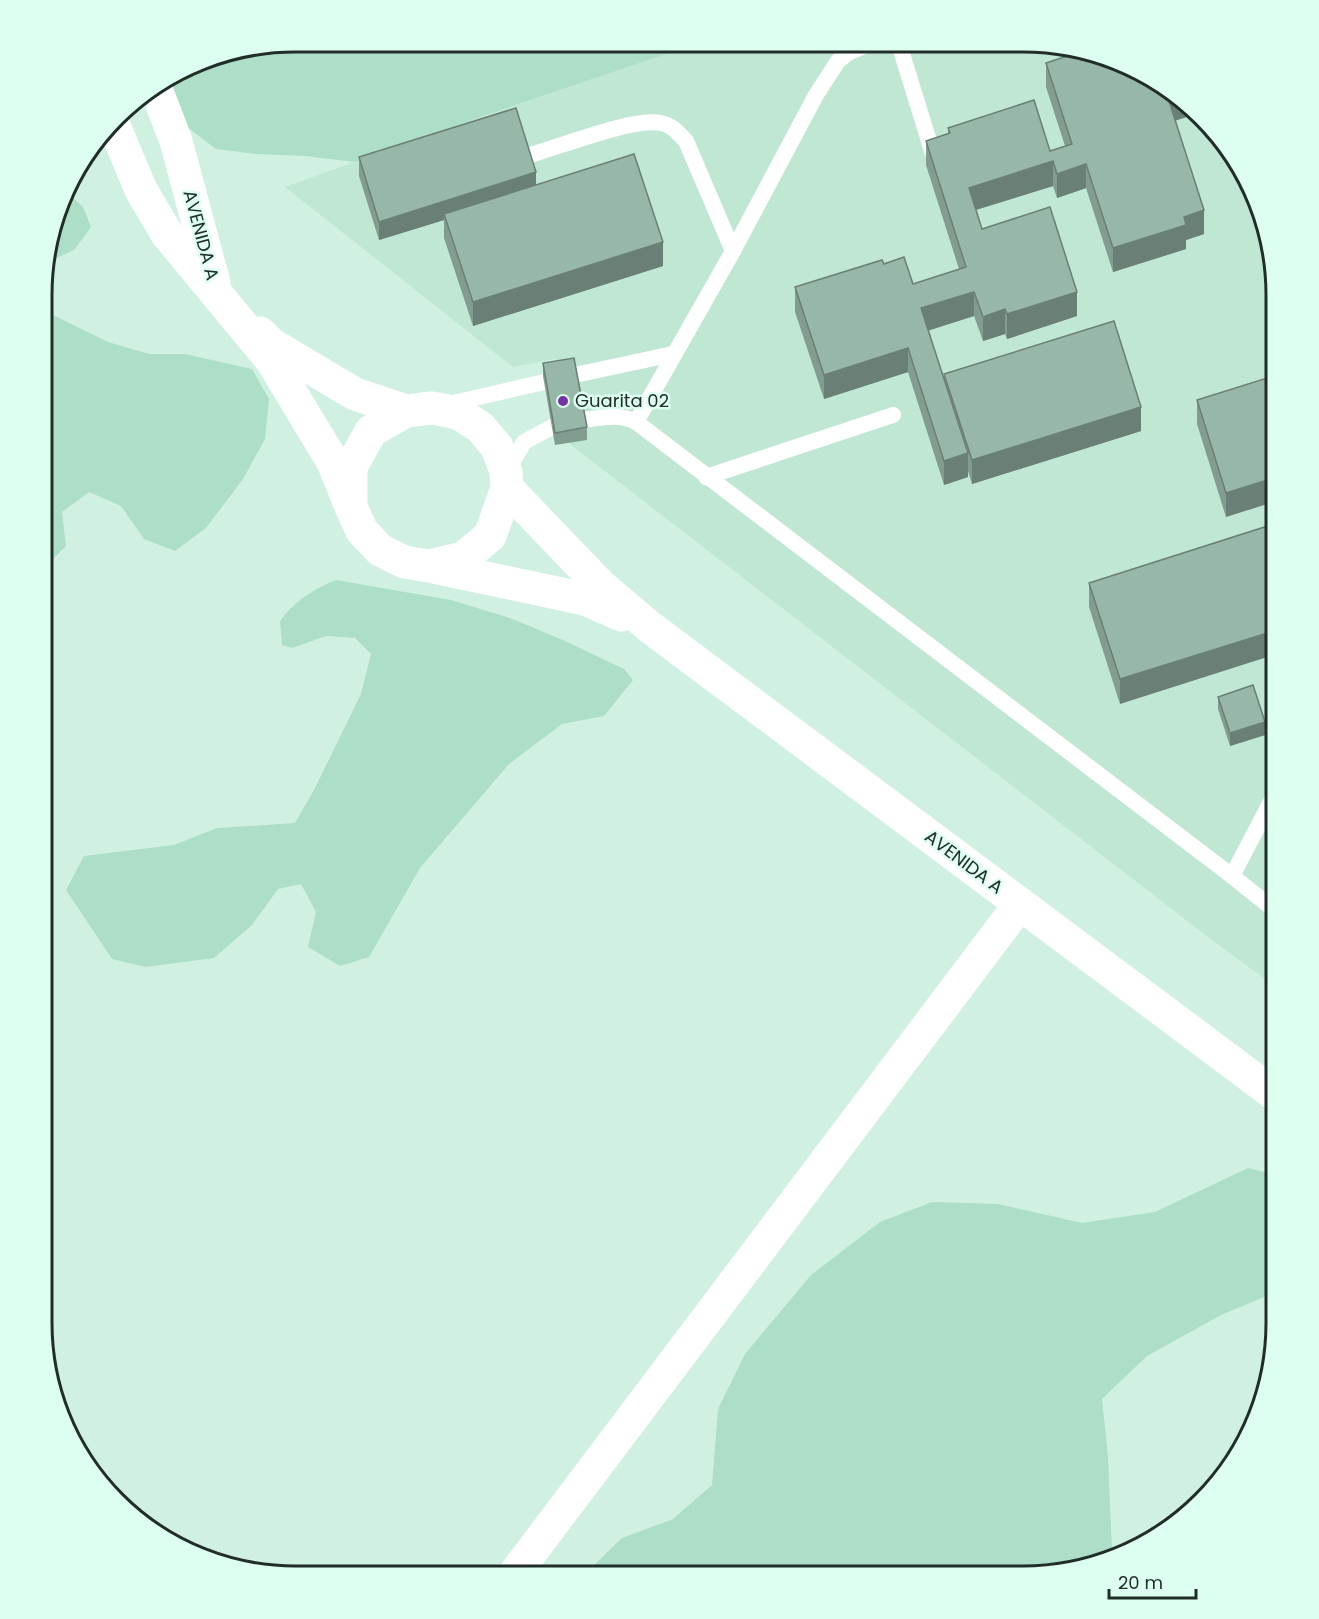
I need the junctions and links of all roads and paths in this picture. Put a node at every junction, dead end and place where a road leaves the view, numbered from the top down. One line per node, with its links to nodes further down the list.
1 (850, 52): 7 (lane)
2 (901, 52): 5 (lane)
3 (158, 94): 8 (street, AVENIDA A)
4 (117, 131): 8 (street, AVENIDA A)
5 (933, 154)
6 (530, 155): 7 (lane)
7 (733, 251): 9 (lane)
8 (217, 294): 12 (street); 19 (street)
9 (673, 354): 10 (lane); 15 (lane)
10 (575, 375)
11 (544, 382): 12 (lane)
12 (419, 409): 18 (street); 19 (street)
13 (893, 415): 17 (lane)
14 (583, 420): 15 (lane)
15 (636, 422): 17 (lane)
16 (552, 427): 18 (lane)
17 (706, 477): 23 (lane)
18 (507, 480): 20 (street); 21 (street)
19 (351, 507): 20 (street)
20 (429, 566): 21 (street)
21 (651, 628): 25 (street, AVENIDA A)
22 (1266, 811): 23 (lane)
23 (1232, 876): 24 (lane)
24 (1266, 903)
25 (1020, 904): 26 (street, AVENIDA A); 27 (street)
26 (1266, 1088)
27 (521, 1566)

